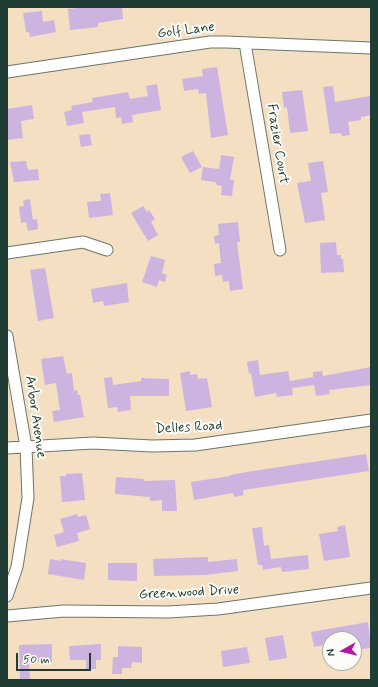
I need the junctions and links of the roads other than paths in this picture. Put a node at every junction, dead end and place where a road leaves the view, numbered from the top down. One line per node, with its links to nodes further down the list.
1 (245, 43): 2 (street, Golf Lane); 3 (street, Golf Lane); 5 (street, Frazier Court)
2 (371, 48)
3 (7, 72)
4 (107, 250): 6 (street)
5 (280, 250)
6 (7, 253)
7 (7, 336): 9 (street, Arbor Avenue)
8 (371, 420): 9 (street, Delles Road)
9 (26, 447): 10 (street, Delles Road); 12 (street, Arbor Avenue)
10 (7, 448)
11 (371, 588): 13 (street, Greenwood Drive)
12 (7, 596)
13 (7, 616)

